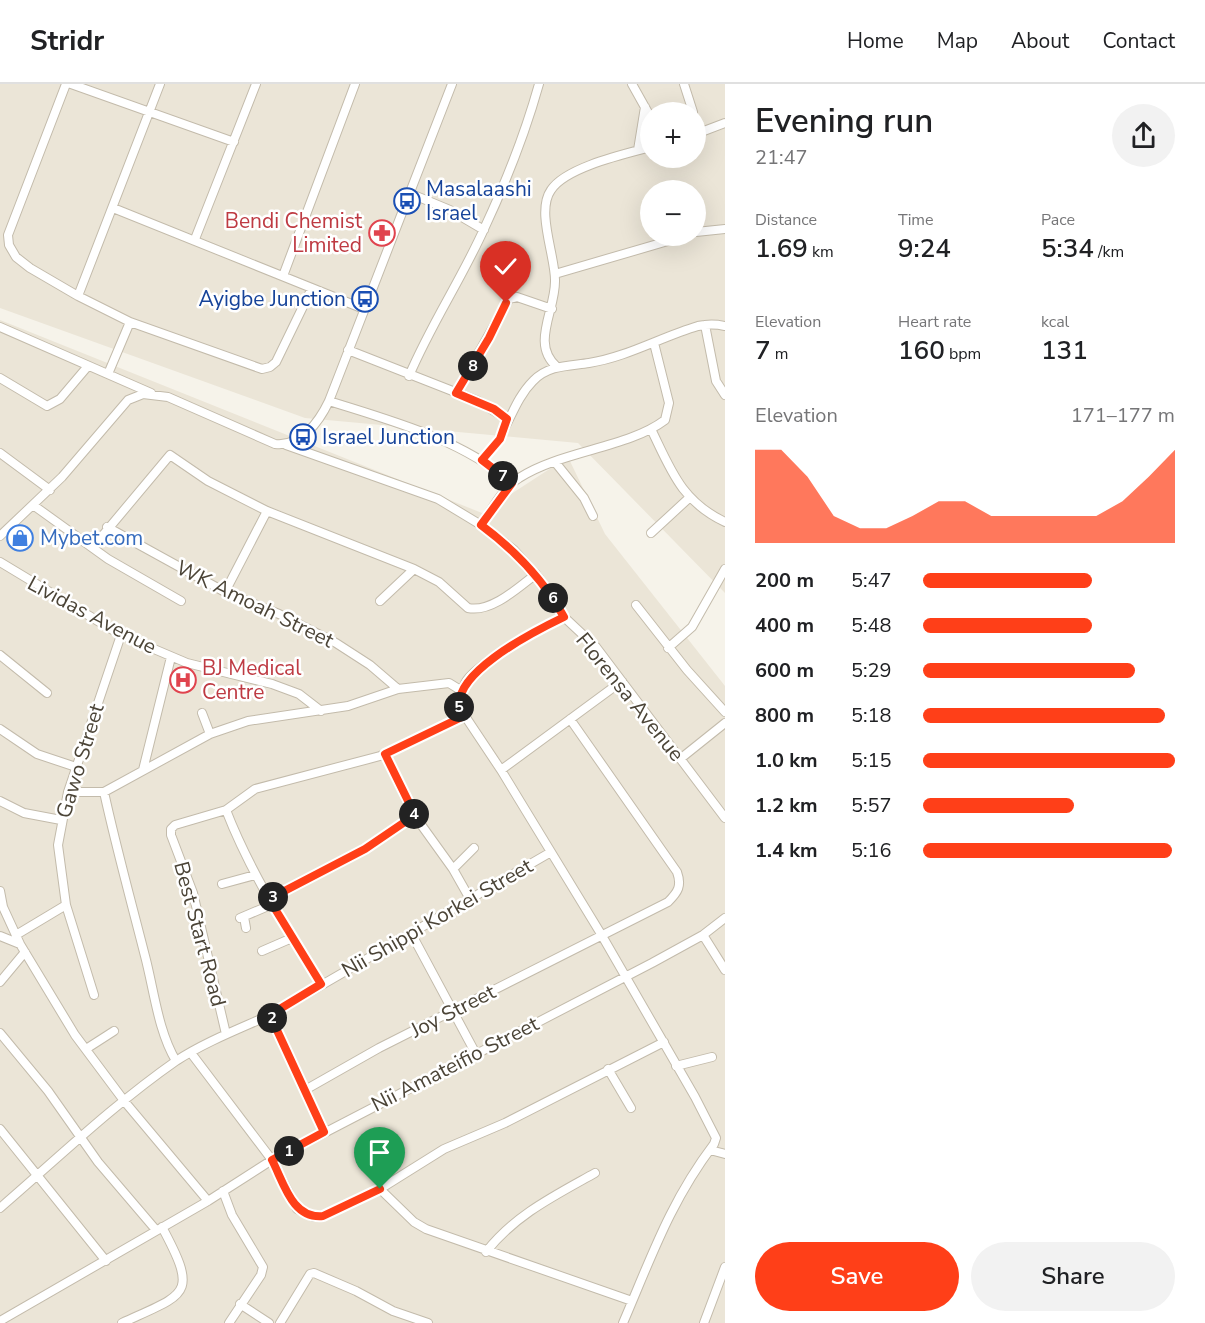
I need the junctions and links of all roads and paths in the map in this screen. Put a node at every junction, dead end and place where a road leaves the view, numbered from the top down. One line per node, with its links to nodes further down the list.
1 (66, 84): 28 (street)
2 (71, 84): 12 (street)
3 (160, 84): 12 (street)
4 (256, 84): 16 (street)
5 (355, 84): 26 (street)
6 (452, 84): 18 (street)
7 (539, 84): 21 (street)
8 (632, 84): 10 (street)
9 (684, 84): 11 (street)
10 (642, 102)
11 (690, 102)
12 (150, 111): 16 (street); 19 (street)
13 (725, 123): 14 (street)
14 (706, 130)
15 (640, 138): 17 (street)
16 (234, 142): 23 (street)
17 (638, 150): 25 (street)
18 (409, 193): 21 (street); 29 (street)
19 (113, 208): 23 (street); 28 (street)
20 (725, 229): 22 (street)
21 (484, 230): 40 (street)
22 (706, 231)
23 (195, 239): 26 (street)
24 (652, 246): 25 (street)
25 (555, 274): 30 (street)
26 (283, 276): 27 (street)
27 (312, 288): 29 (street); 31 (street)
28 (78, 296): 31 (street)
29 (364, 309): 36 (street)
30 (552, 309): 38 (street); 42 (street)
31 (130, 322): 39 (street)
32 (705, 325): 33 (street); 35 (street); 44 (street)
33 (725, 326)
34 (0, 327): 37 (street, Florensa Avenue)
35 (654, 343): 38 (street); 47 (street)
36 (348, 350): 40 (street); 45 (street)
37 (88, 366): 39 (street, Florensa Avenue); 41 (street)
38 (556, 367): 46 (street)
39 (108, 374): 43 (street, Florensa Avenue)
40 (409, 376): 42 (street)
41 (0, 378)
42 (456, 393): 46 (street)
43 (152, 394): 48 (street, Florensa Avenue); 53 (street)
44 (725, 395)
45 (329, 401): 48 (street); 50 (street)
46 (507, 419): 50 (street)
47 (651, 429): 51 (street); 54 (street)
48 (285, 445): 59 (street, Florensa Avenue)
49 (0, 453): 53 (street)
50 (482, 460): 52 (street)
51 (555, 462): 52 (street); 57 (street)
52 (512, 483): 59 (street)
53 (50, 490): 55 (street)
54 (689, 498): 58 (street); 61 (street)
55 (33, 505): 62 (street); 63 (street)
56 (267, 511): 60 (street); 65 (street); 68 (street)
57 (593, 516)
58 (725, 522)
59 (481, 525): 67 (street, Florensa Avenue)
60 (107, 527): 63 (street); 68 (street, WK Amoah Street)
61 (651, 533)
62 (0, 536)
63 (93, 547): 69 (street)
64 (0, 562): 73 (street, Lividas Avenue)
65 (414, 568): 67 (street); 70 (street)
66 (725, 569): 74 (street)
67 (536, 574): 72 (street, Florensa Avenue)
68 (225, 592): 78 (street, WK Amoah Street)
69 (181, 601)
70 (380, 601)
71 (636, 605): 74 (street)
72 (564, 617): 77 (street, Florensa Avenue); 79 (street)
73 (121, 634): 76 (street, Lividas Avenue); 91 (street, Gawo Street)
74 (668, 648): 82 (street)
75 (0, 655): 80 (street)
76 (171, 657): 81 (street, Lividas Avenue); 92 (street)
77 (622, 681): 85 (street); 90 (street, Florensa Avenue)
78 (398, 689): 79 (street); 81 (street)
79 (462, 691): 84 (street)
80 (47, 693)
81 (321, 711): 88 (street)
82 (725, 712)
83 (202, 714): 88 (street)
84 (464, 716): 89 (street, Best Start Road); 93 (street)
85 (570, 719): 93 (street); 114 (street, Joy Street)
86 (725, 723): 90 (street)
87 (0, 729): 91 (street)
88 (210, 734): 92 (street)
89 (385, 754): 97 (street, Best Start Road); 98 (street)
90 (680, 759): 99 (street, Florensa Avenue)
91 (76, 767): 94 (street, Gawo Street)
92 (143, 770): 95 (street)
93 (501, 770): 102 (street)
94 (68, 792): 95 (street); 100 (street, Gawo Street)
95 (105, 792): 136 (street)
96 (0, 801): 100 (street)
97 (226, 810): 104 (street); 130 (street, Best Start Road)
98 (415, 815): 103 (street); 108 (street)
99 (725, 818)
100 (61, 820): 109 (street, Gawo Street)
101 (474, 848): 103 (street)
102 (551, 852): 107 (street, Nii Shippi Korkei Street); 114 (street)
103 (453, 869): 107 (street)
104 (255, 875): 105 (street); 108 (street)
105 (222, 884)
106 (0, 891): 113 (street)
107 (470, 899): 112 (street, Nii Shippi Korkei Street)
108 (271, 902): 111 (street); 117 (street)
109 (66, 905): 113 (street); 125 (street, Gawo Street)
110 (725, 918): 115 (street, Nii Amateifio Street)
111 (246, 928)
112 (411, 933): 124 (street, Nii Shippi Korkei Street); 126 (street)
113 (16, 934): 118 (street)
114 (601, 934): 122 (street); 126 (street, Joy Street)
115 (703, 935): 121 (street); 122 (street, Nii Amateifio Street)
116 (0, 936): 118 (street)
117 (292, 938): 119 (street); 124 (street)
118 (20, 944): 120 (street)
119 (262, 951)
120 (25, 952): 123 (street); 132 (street)
121 (725, 970)
122 (624, 976): 131 (street); 134 (street, Nii Amateifio Street)
123 (0, 982)
124 (321, 984): 127 (street, Nii Shippi Korkei Street)
125 (93, 995)
126 (453, 1012): 134 (street); 139 (street, Joy Street)
127 (270, 1015): 130 (street, Nii Shippi Korkei Street); 139 (street)
128 (114, 1031): 132 (street)
129 (0, 1033): 144 (street)
130 (226, 1034): 133 (street, Nii Shippi Korkei Street)
131 (663, 1042): 137 (street); 138 (street)
132 (86, 1050): 140 (street)
133 (191, 1053): 136 (street, Nii Shippi Korkei Street); 147 (street)
134 (476, 1054): 143 (street, Nii Amateifio Street)
135 (712, 1057): 137 (street)
136 (176, 1061): 140 (street, Nii Shippi Korkei Street)
137 (676, 1066): 145 (street)
138 (608, 1069): 141 (street); 150 (street)
139 (305, 1090): 143 (street)
140 (125, 1102): 144 (street, Nii Shippi Korkei Street); 152 (street)
141 (631, 1107)
142 (0, 1129): 149 (street)
143 (324, 1132): 147 (street, Nii Amateifio Street)
144 (80, 1135): 149 (street, Nii Shippi Korkei Street); 154 (street)
145 (710, 1150): 146 (street); 158 (street)
146 (725, 1154)
147 (272, 1160): 150 (street); 151 (street, Nii Amateifio Street)
148 (595, 1173): 155 (street)
149 (38, 1176): 153 (street, Nii Shippi Korkei Street); 156 (street)
150 (380, 1189): 155 (street)
151 (223, 1191): 152 (street, Nii Amateifio Street); 159 (street)
152 (208, 1201): 154 (street, Nii Amateifio Street)
153 (0, 1208)
154 (159, 1228): 156 (street, Nii Amateifio Street); 161 (street)
155 (486, 1252): 158 (street)
156 (106, 1261): 160 (street, Nii Amateifio Street)
157 (725, 1267): 167 (street)
158 (633, 1301): 166 (street)
159 (240, 1304): 162 (street); 163 (street)
160 (0, 1321)
161 (123, 1323)
162 (229, 1323)
163 (269, 1323)
164 (280, 1323): 165 (street)
165 (428, 1323)
166 (623, 1323)
167 (704, 1323)

